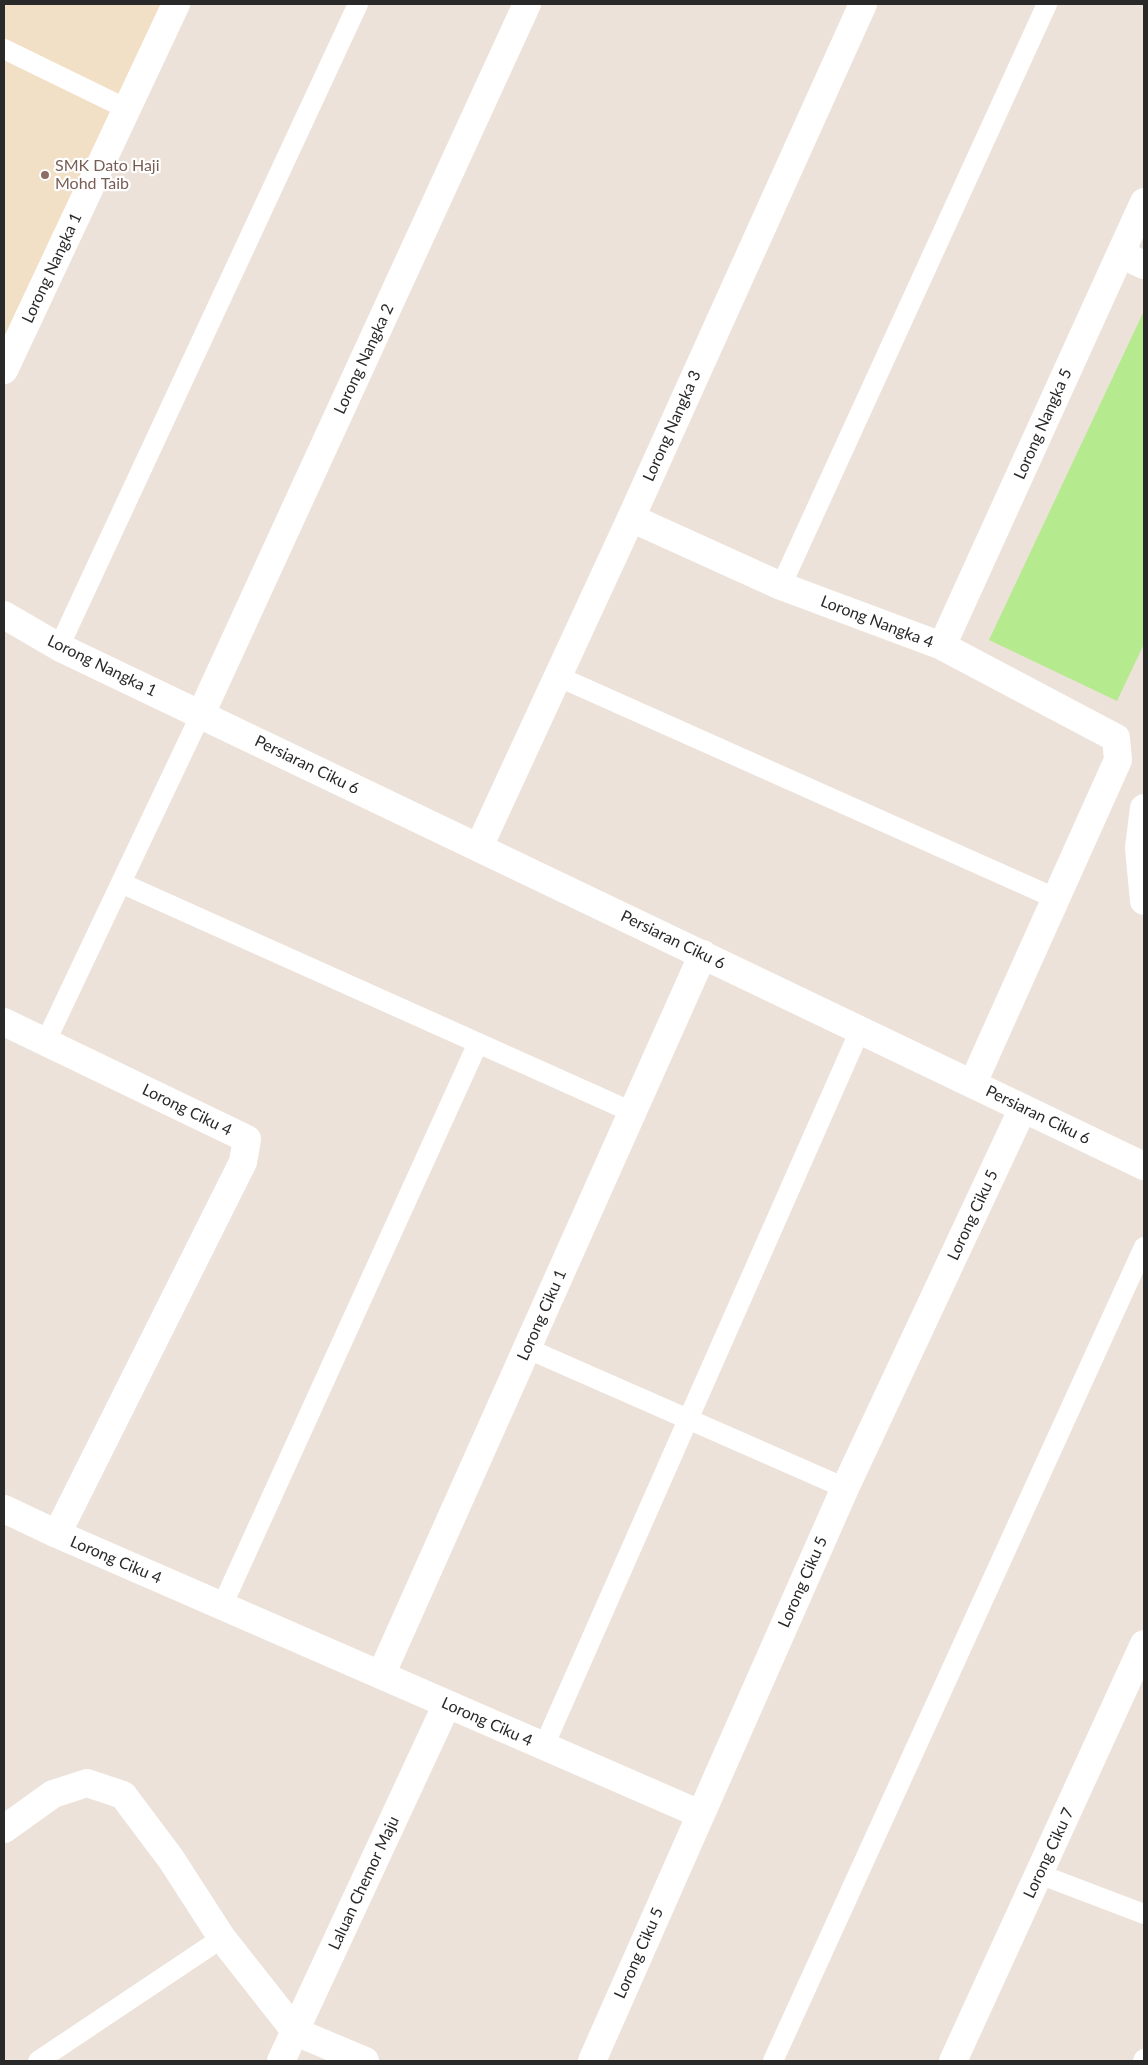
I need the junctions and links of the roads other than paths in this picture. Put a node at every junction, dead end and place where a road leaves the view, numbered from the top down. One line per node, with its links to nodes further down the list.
1 (176, 4): 7 (street, Lorong Nangka 1)
2 (358, 4): 14 (lane)
3 (527, 4): 17 (street, Lorong Nangka 2)
4 (863, 4): 11 (street, Lorong Nangka 3)
5 (1047, 4): 12 (lane)
6 (4, 49): 7 (lane)
7 (127, 109): 10 (street, Lorong Nangka 1)
8 (1144, 202): 9 (street, Lorong Nangka 5)
9 (1132, 259): 15 (street, Lorong Nangka 5)
10 (4, 370)
11 (631, 518): 12 (street, Lorong Nangka 4); 16 (street, Lorong Nangka 3)
12 (782, 586): 15 (street, Lorong Nangka 4)
13 (4, 615): 14 (street, Lorong Nangka 1)
14 (59, 646): 17 (street, Lorong Nangka 1)
15 (942, 646): 21 (street, Lorong Nangka 4)
16 (557, 676): 19 (street, Lorong Nangka 3); 21 (lane)
17 (201, 714): 19 (street, Persiaran Ciku 6); 20 (lane)
18 (1144, 808): 22 (street)
19 (479, 847): 23 (street, Persiaran Ciku 6)
20 (121, 883): 26 (lane); 27 (lane)
21 (1057, 899): 28 (street)
22 (1144, 901)
23 (703, 954): 25 (street, Persiaran Ciku 6); 30 (street, Lorong Ciku 1)
24 (4, 1022): 26 (street)
25 (860, 1030): 28 (street, Persiaran Ciku 6); 34 (lane)
26 (46, 1041): 37 (street, Lorong Ciku 4)
27 (478, 1043): 30 (lane); 38 (lane)
28 (973, 1083): 29 (street, Persiaran Ciku 6)
29 (1023, 1108): 31 (street, Persiaran Ciku 6); 35 (street, Lorong Ciku 5)
30 (632, 1112): 33 (street, Lorong Ciku 1)
31 (1144, 1166)
32 (1144, 1247): 53 (lane)
33 (526, 1348): 34 (lane); 40 (street, Lorong Ciku 1)
34 (688, 1419): 35 (lane); 42 (lane)
35 (845, 1488): 43 (street, Lorong Ciku 5)
36 (4, 1509): 37 (street)
37 (57, 1534): 38 (street, Lorong Ciku 4)
38 (222, 1606): 40 (street, Lorong Ciku 4)
39 (1144, 1644): 45 (street, Lorong Ciku 7)
40 (381, 1675): 41 (street, Lorong Ciku 4)
41 (447, 1704): 42 (street, Lorong Ciku 4); 48 (street, Laluan Chemor Maju)
42 (544, 1746): 43 (street, Lorong Ciku 4)
43 (700, 1814): 52 (street, Lorong Ciku 5)
44 (4, 1829): 47 (street)
45 (1039, 1874): 46 (lane); 54 (street, Lorong Ciku 7)
46 (1144, 1914)
47 (222, 1938): 48 (street); 49 (lane)
48 (296, 2032): 50 (street, Laluan Chemor Maju); 51 (street)
49 (38, 2061)
50 (281, 2061)
51 (365, 2061)
52 (592, 2061)
53 (773, 2061)
54 (954, 2061)

